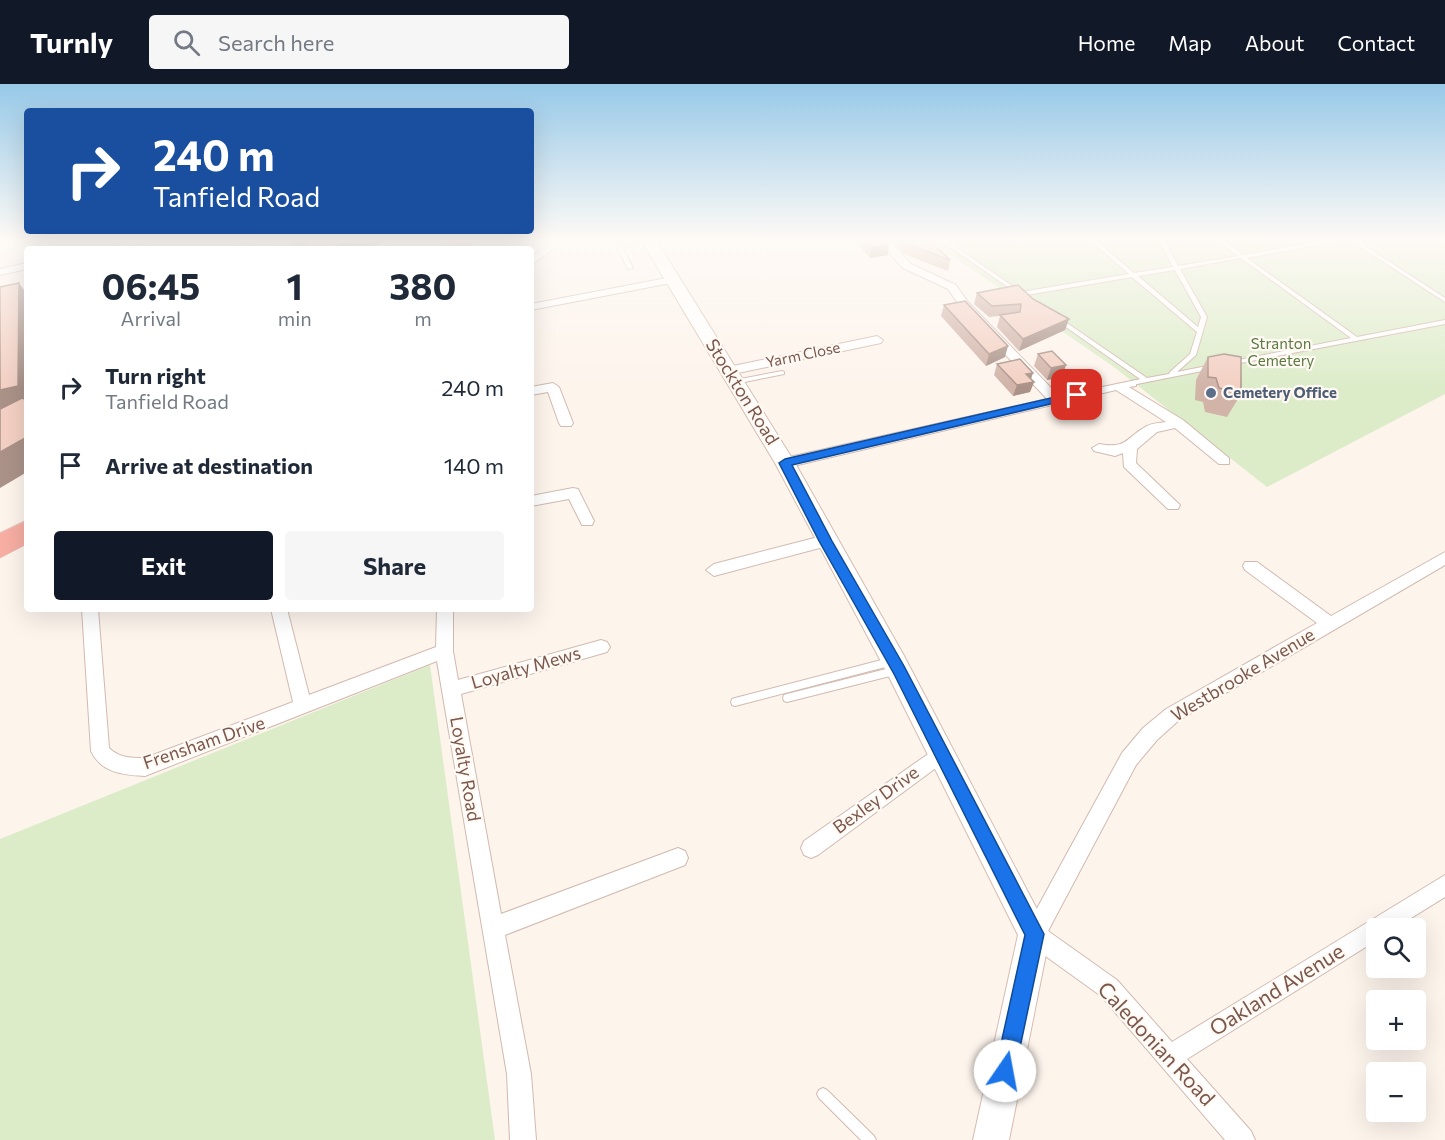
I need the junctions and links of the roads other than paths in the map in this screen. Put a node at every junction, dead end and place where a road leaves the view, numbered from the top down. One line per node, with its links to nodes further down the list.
1 (624, 289): 13 (street)
2 (678, 289): 23 (street, Stockton Road)
3 (954, 289): 17 (street)
4 (1014, 289): 10 (lane)
5 (1047, 289): 10 (lane)
6 (1150, 289): 18 (lane)
7 (1188, 289): 18 (lane)
8 (1287, 289): 19 (lane)
9 (1428, 289): 11 (lane)
10 (1021, 294): 12 (lane)
11 (1445, 300)
12 (1030, 301)
13 (534, 306)
14 (1050, 314): 24 (lane)
15 (1003, 321): 17 (street)
16 (1445, 322): 19 (lane)
17 (985, 323): 27 (street)
18 (1200, 332): 22 (lane)
19 (1356, 339): 22 (lane)
20 (877, 340): 23 (street, Yarm Close)
21 (782, 373): 23 (lane)
22 (1170, 375): 24 (lane)
23 (731, 376): 33 (street, Stockton Road)
24 (1138, 381): 25 (street)
25 (1118, 386): 27 (street); 29 (street)
26 (534, 390): 28 (street)
27 (1056, 400): 33 (street)
28 (566, 423)
29 (1178, 423): 30 (street); 32 (street)
30 (1130, 447): 31 (street); 35 (street)
31 (1099, 448)
32 (1224, 461)
33 (785, 463): 40 (street, Stockton Road)
34 (534, 500): 37 (street)
35 (1173, 506)
36 (24, 510): 38 (highway)
37 (587, 521)
38 (0, 525)
39 (24, 532): 41 (highway)
40 (825, 541): 44 (street); 51 (street, Stockton Road)
41 (0, 546)
42 (1445, 558): 48 (street, Westbrooke Avenue)
43 (1251, 566): 48 (street)
44 (714, 570)
45 (90, 612): 55 (street, Frensham Drive)
46 (280, 612): 55 (street)
47 (445, 612): 50 (street, Loyalty Road)
48 (1330, 624): 61 (street, Westbrooke Avenue)
49 (601, 647): 52 (street, Loyalty Mews)
50 (444, 651): 52 (street, Loyalty Road); 55 (street, Frensham Drive)
51 (896, 666): 53 (lane); 54 (lane); 56 (street, Stockton Road)
52 (450, 689): 60 (street, Loyalty Road)
53 (788, 698)
54 (735, 702)
55 (303, 707)
56 (941, 753): 57 (street, Bexley Drive); 61 (street, Stockton Road)
57 (811, 848)
58 (678, 858): 60 (street)
59 (1445, 885): 62 (street, Oakland Avenue)
60 (494, 928): 64 (street, Loyalty Road)
61 (1035, 934): 62 (street, Caledonian Road); 66 (street)
62 (1171, 1056): 67 (street, Caledonian Road)
63 (823, 1094): 65 (lane)
64 (523, 1140)
65 (870, 1140)
66 (991, 1140)
67 (1242, 1140)

